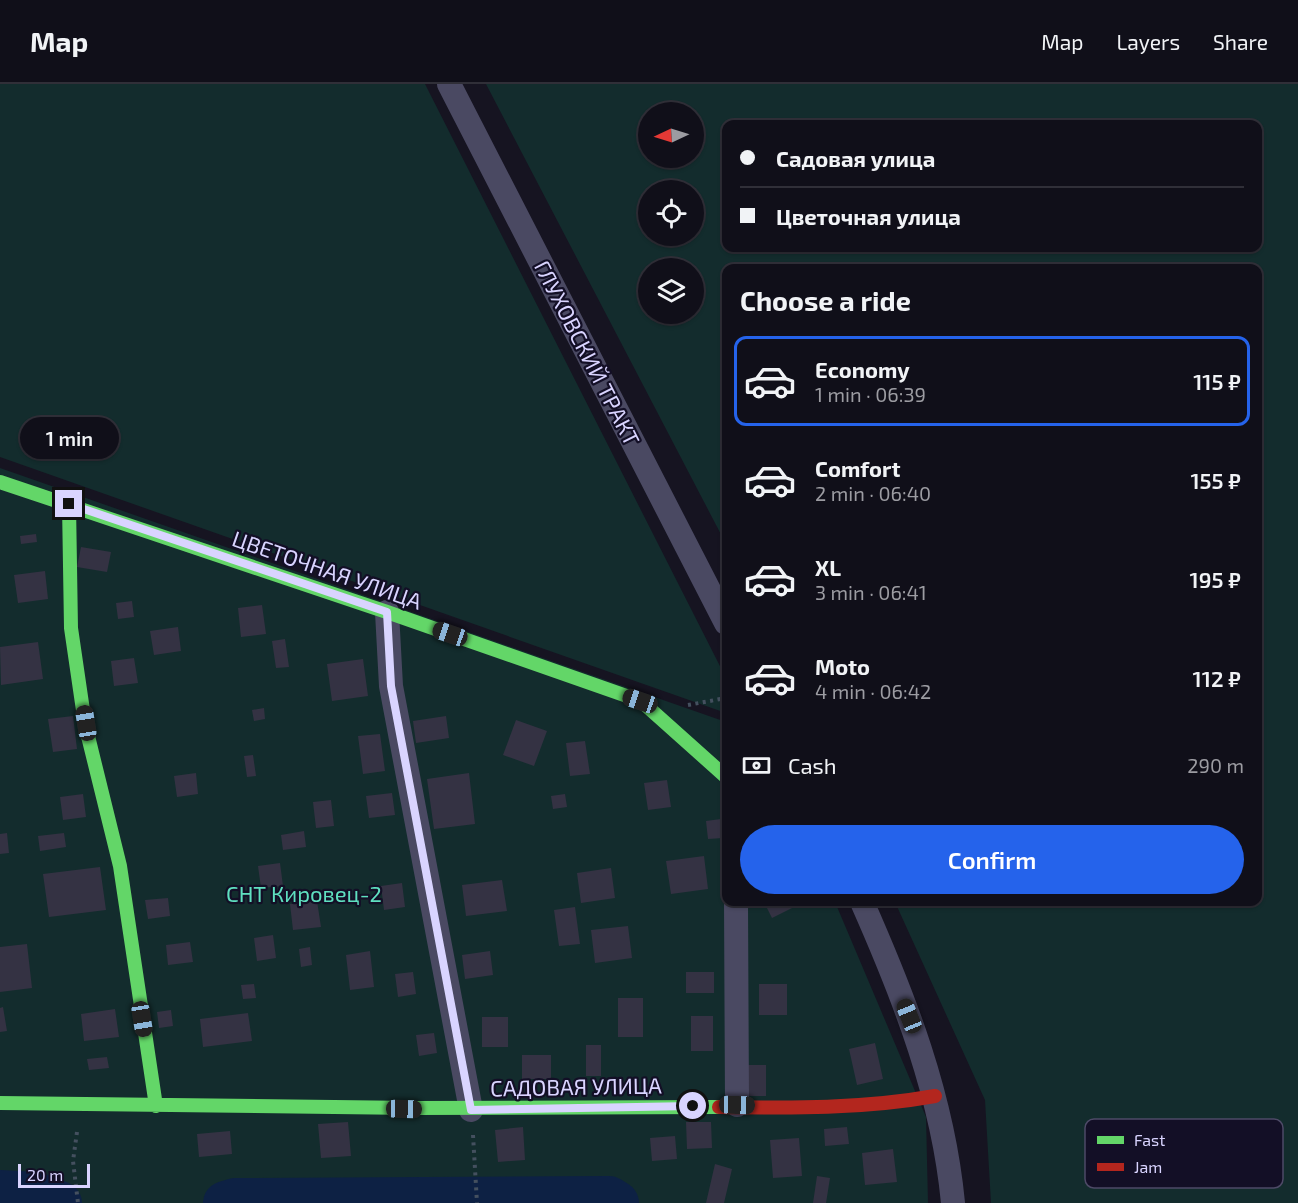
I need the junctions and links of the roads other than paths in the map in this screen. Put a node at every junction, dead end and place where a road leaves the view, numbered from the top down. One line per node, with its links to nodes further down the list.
1 (449, 84): 5 (street, ГЛУХОВСКИЙ ТРАКТ)
2 (0, 482): 3 (street, ЦВЕТОЧНАЯ УЛИЦА)
3 (69, 504): 4 (street, ЦВЕТОЧНАЯ УЛИЦА); 12 (street)
4 (387, 612): 6 (street, ЦВЕТОЧНАЯ УЛИЦА); 13 (street)
5 (722, 615)
6 (722, 773)
7 (736, 906): 11 (street)
8 (864, 906): 9 (street)
9 (935, 1096): 11 (street, САДОВАЯ УЛИЦА); 14 (street)
10 (0, 1103): 12 (street, САДОВАЯ УЛИЦА)
11 (737, 1105): 13 (street, САДОВАЯ УЛИЦА)
12 (156, 1106): 13 (street, САДОВАЯ УЛИЦА)
13 (471, 1110)
14 (953, 1203)

